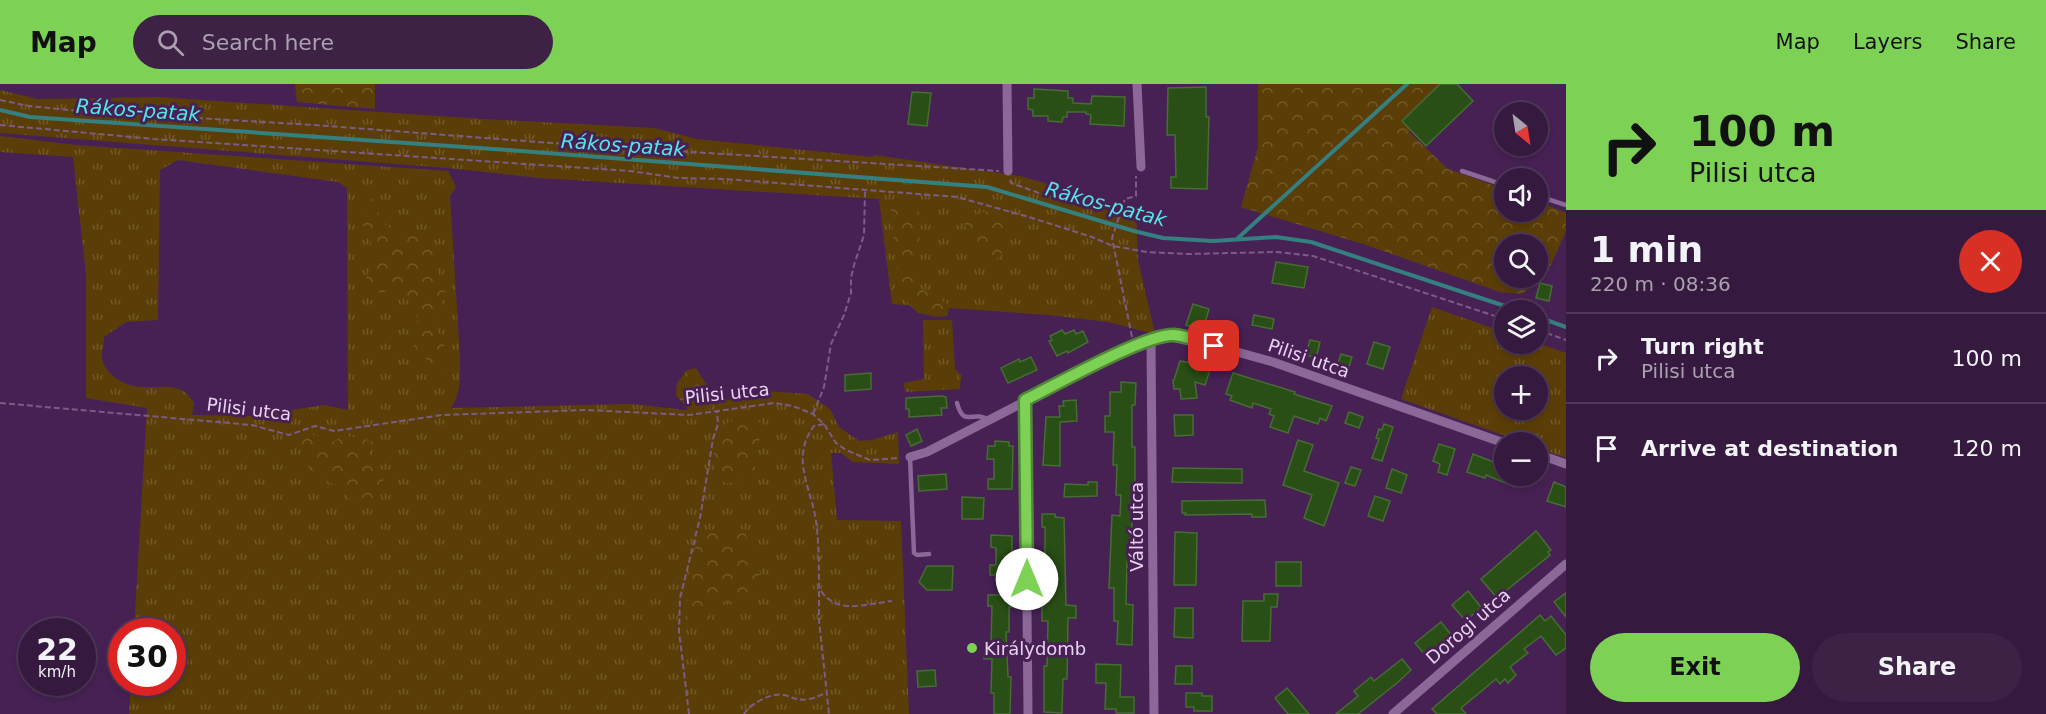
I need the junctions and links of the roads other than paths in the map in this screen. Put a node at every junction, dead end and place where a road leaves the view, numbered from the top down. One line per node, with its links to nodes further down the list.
1 (1007, 84): 4 (street)
2 (1137, 84): 3 (street)
3 (1141, 167)
4 (1008, 171)
5 (1462, 171): 6 (lane)
6 (1494, 182)
7 (1548, 199): 8 (lane)
8 (1566, 205)
9 (1151, 340): 10 (street, Pilisi utca); 13 (street, Pilisi utca); 20 (street, Váltó utca)
10 (1025, 400): 12 (street, Pilisi utca); 19 (street)
11 (957, 403): 12 (lane)
12 (988, 420): 14 (street, Pilisi utca)
13 (1494, 439)
14 (910, 457): 17 (lane)
15 (1548, 458): 16 (street)
16 (1566, 464)
17 (929, 554)
18 (1566, 564): 21 (street, Dorogi utca)
19 (1028, 714)
20 (1154, 714)
21 (1393, 714)

